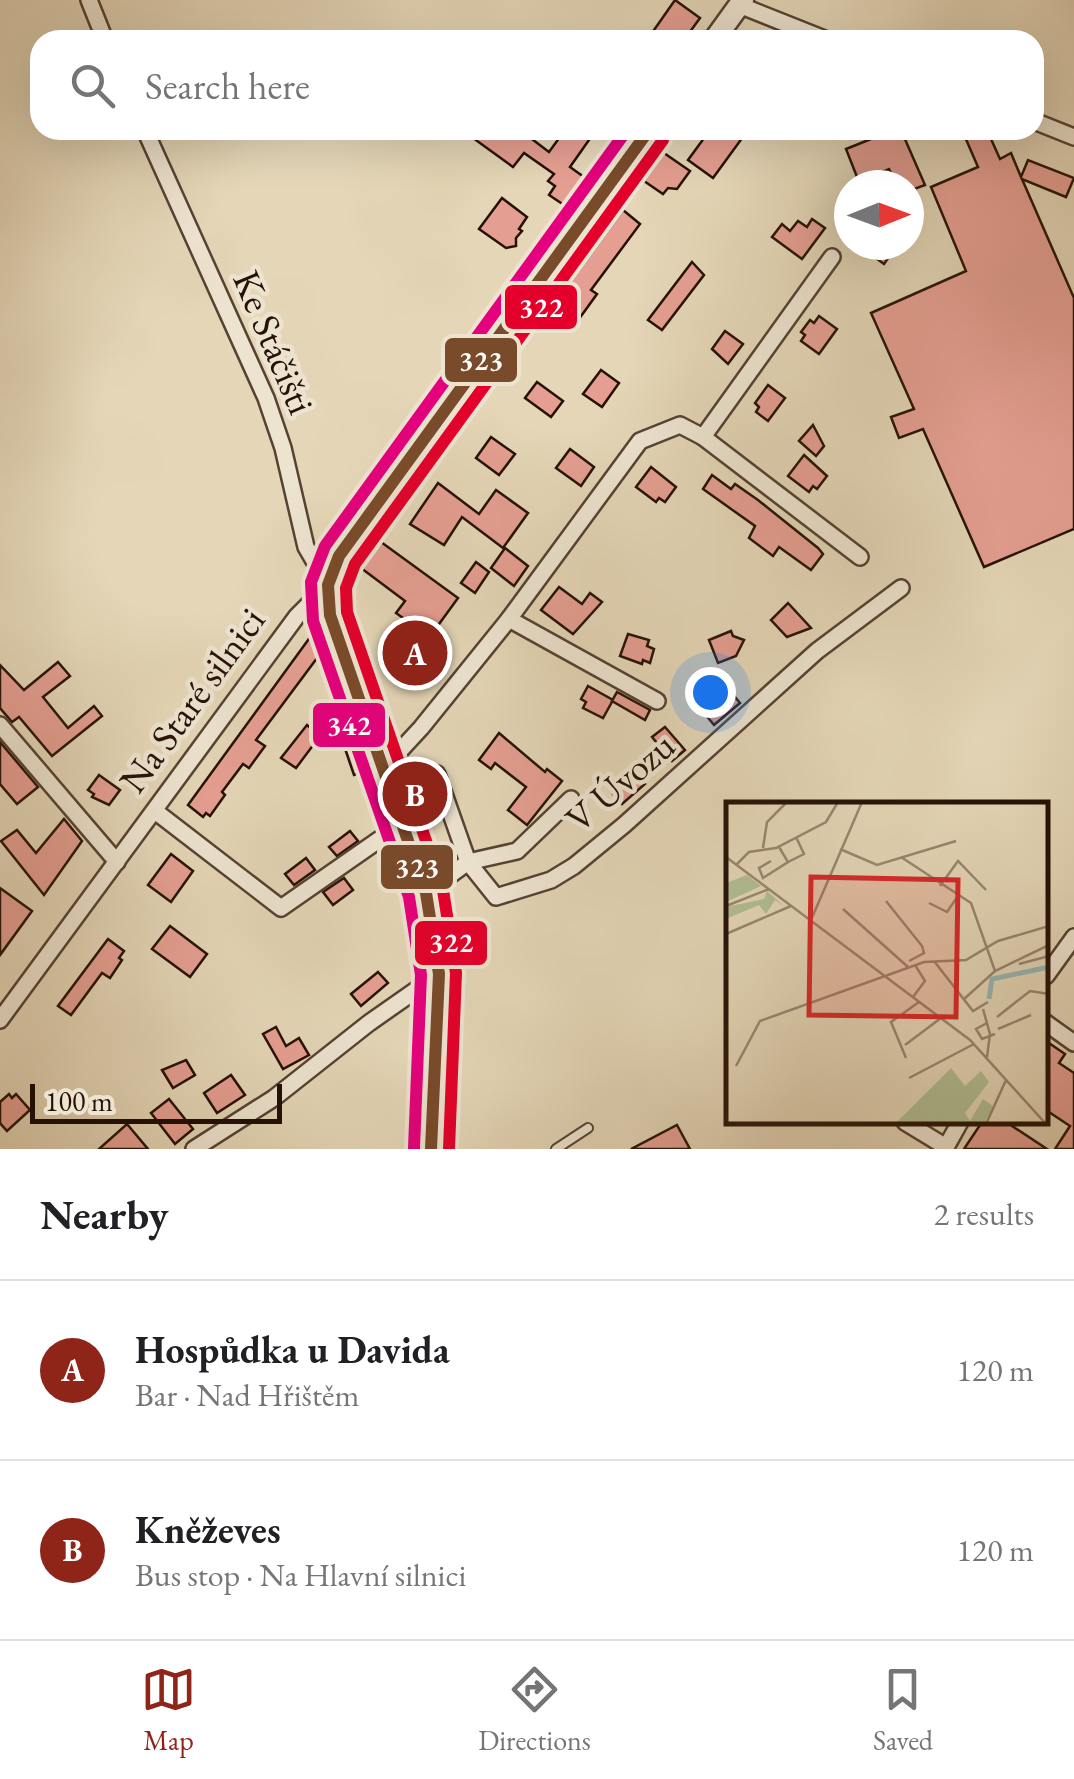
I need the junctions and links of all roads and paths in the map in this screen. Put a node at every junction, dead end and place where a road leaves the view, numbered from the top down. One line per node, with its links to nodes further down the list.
1 (89, 0): 3 (street)
2 (741, 3): 4 (street); 5 (street)
3 (101, 30)
4 (721, 30)
5 (804, 30)
6 (1044, 126): 7 (street)
7 (1074, 137)
8 (150, 140): 13 (street, Ke Stáčišti)
9 (642, 140): 13 (street, Na Staré silnici)
10 (832, 257): 11 (street)
11 (703, 437): 12 (street); 15 (street)
12 (860, 556)
13 (328, 584): 18 (street); 21 (street, Na Staré silnici)
14 (901, 588): 24 (street, V Úvozu)
15 (509, 619): 16 (street); 18 (street)
16 (656, 701)
17 (0, 725): 23 (street)
18 (384, 769): 22 (street)
19 (437, 774): 24 (street)
20 (571, 800): 24 (street)
21 (155, 811): 22 (street); 23 (street, Na Staré silnici)
22 (403, 823): 25 (street)
23 (117, 862): 29 (street, Na Staré silnici)
24 (468, 862): 25 (street)
25 (426, 893): 28 (street)
26 (1074, 937): 27 (street)
27 (1049, 972)
28 (440, 974): 36 (street); 37 (street)
29 (0, 1020)
30 (1049, 1025): 31 (street)
31 (1074, 1043)
32 (908, 1124): 35 (street)
33 (959, 1124): 35 (street)
34 (588, 1128): 38 (lane)
35 (945, 1148)
36 (194, 1149)
37 (432, 1149)
38 (556, 1149)

